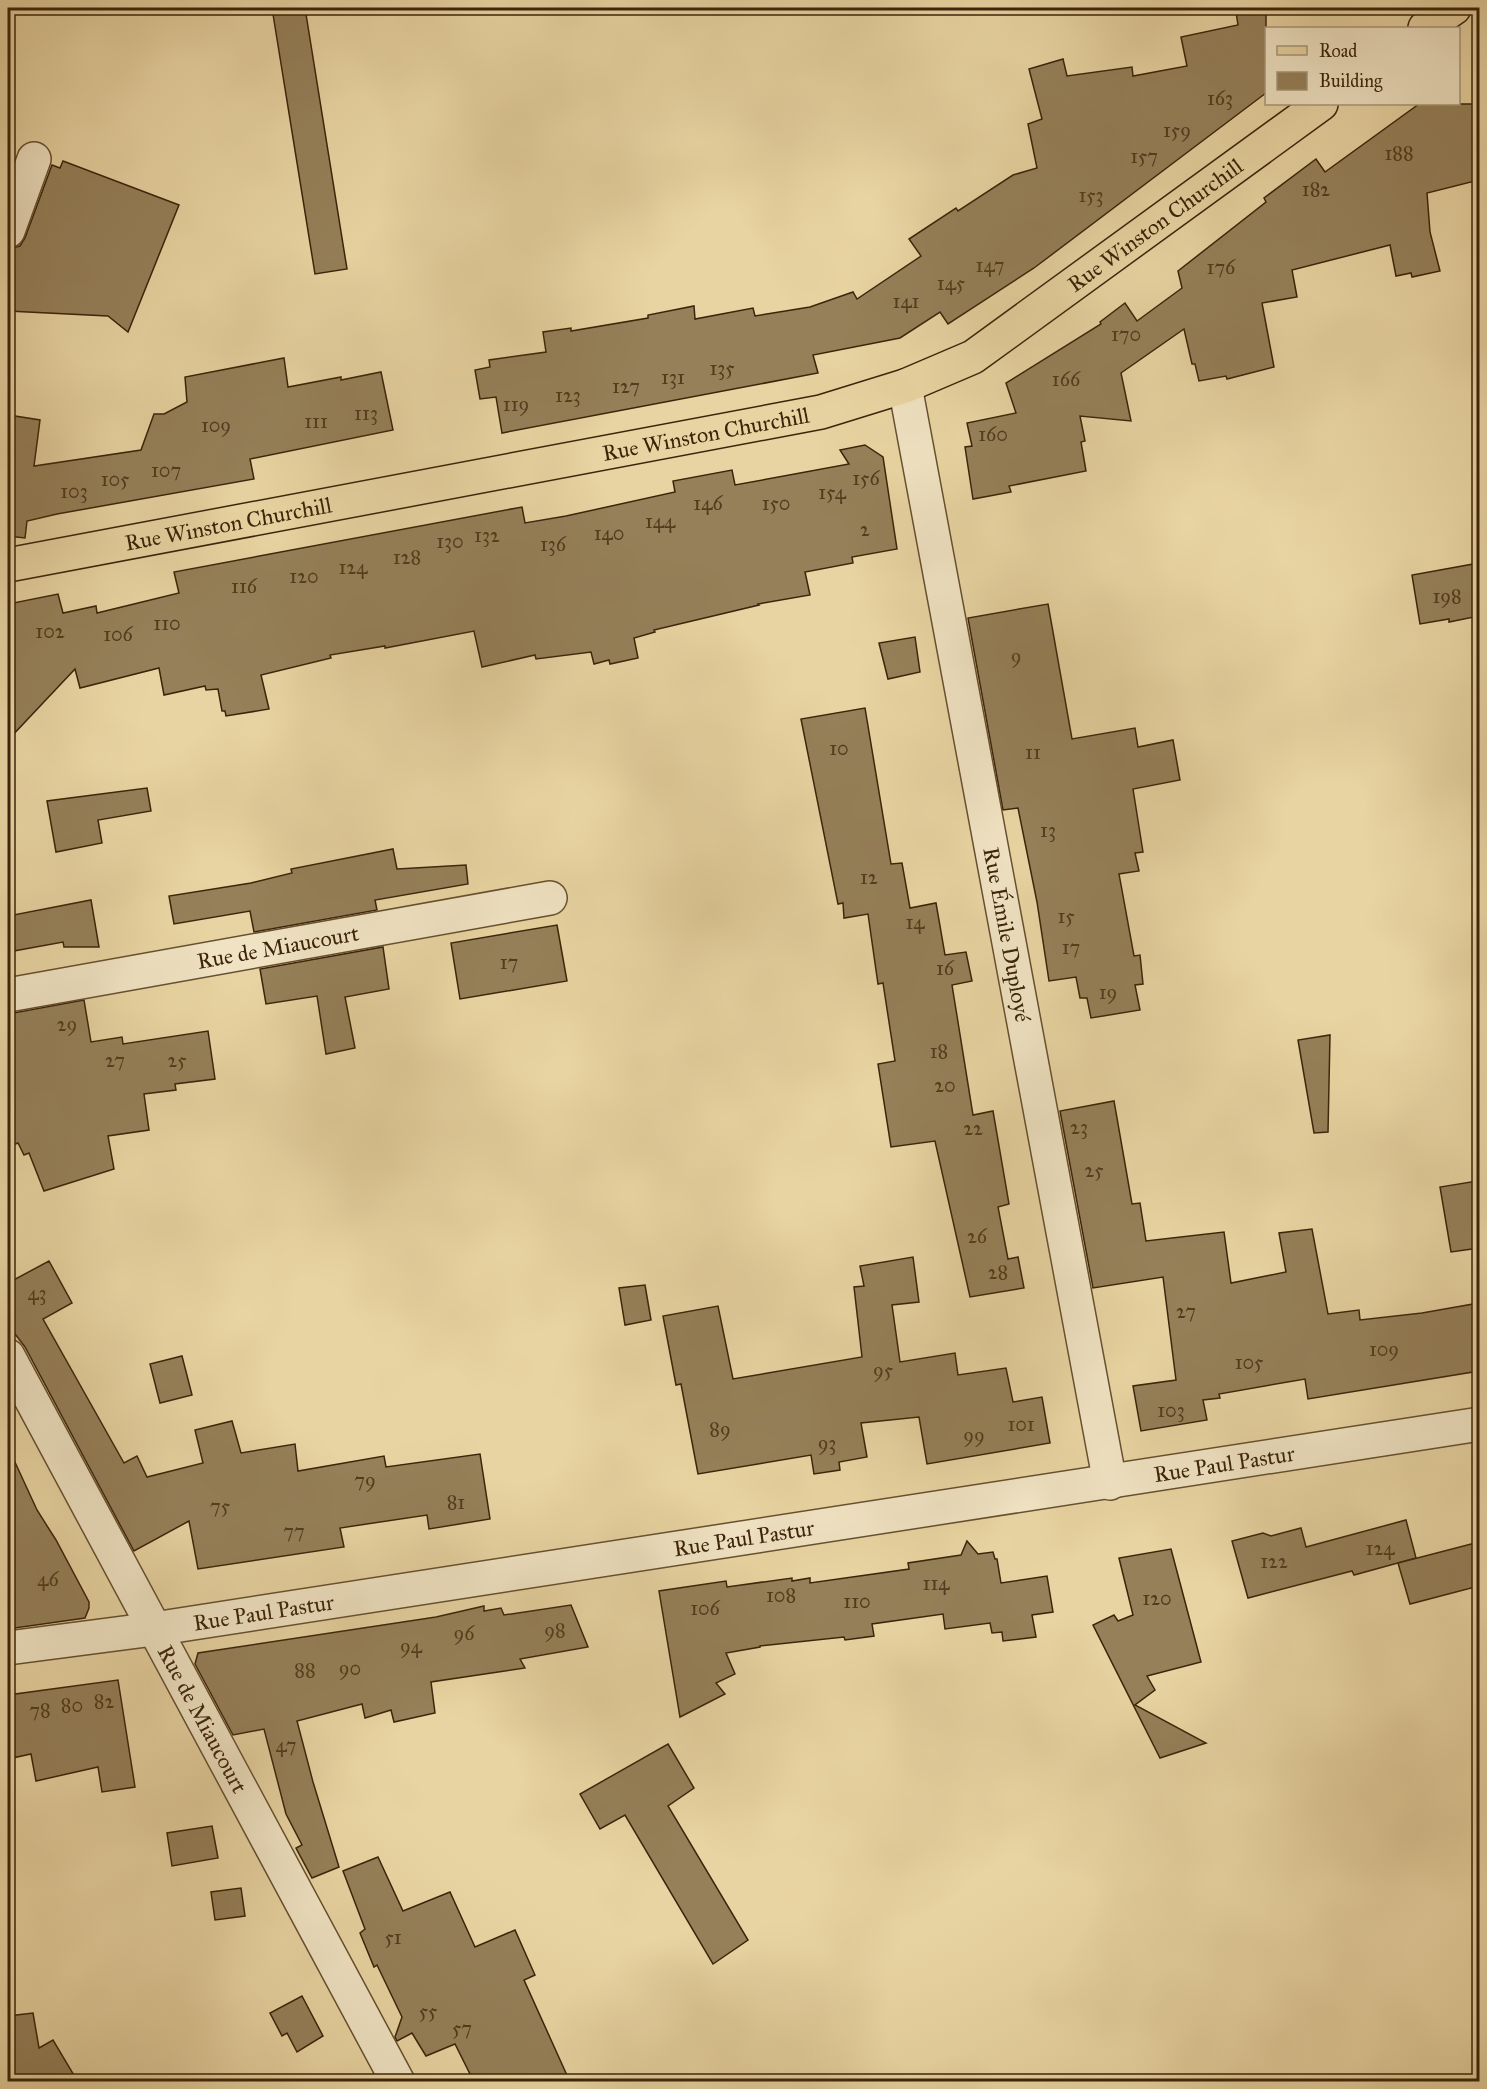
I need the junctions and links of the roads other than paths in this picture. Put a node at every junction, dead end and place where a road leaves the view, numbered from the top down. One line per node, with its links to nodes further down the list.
1 (1454, 8): 2 (main road)
2 (1426, 27)
3 (1321, 105): 6 (main road, Rue Winston Churchill)
4 (34, 159): 5 (street)
5 (8, 231)
6 (905, 386): 7 (main road, Rue Winston Churchill); 12 (street, Rue Émile Duployé)
7 (8, 565)
8 (550, 898): 9 (street, Rue de Miaucourt)
9 (8, 995)
10 (8, 1356): 13 (street, Rue de Miaucourt)
11 (1479, 1424): 12 (street, Rue Paul Pastur)
12 (1110, 1483): 13 (street, Rue Paul Pastur)
13 (154, 1629): 14 (street, Rue Paul Pastur); 15 (street, Rue de Miaucourt)
14 (8, 1648)
15 (398, 2082)

